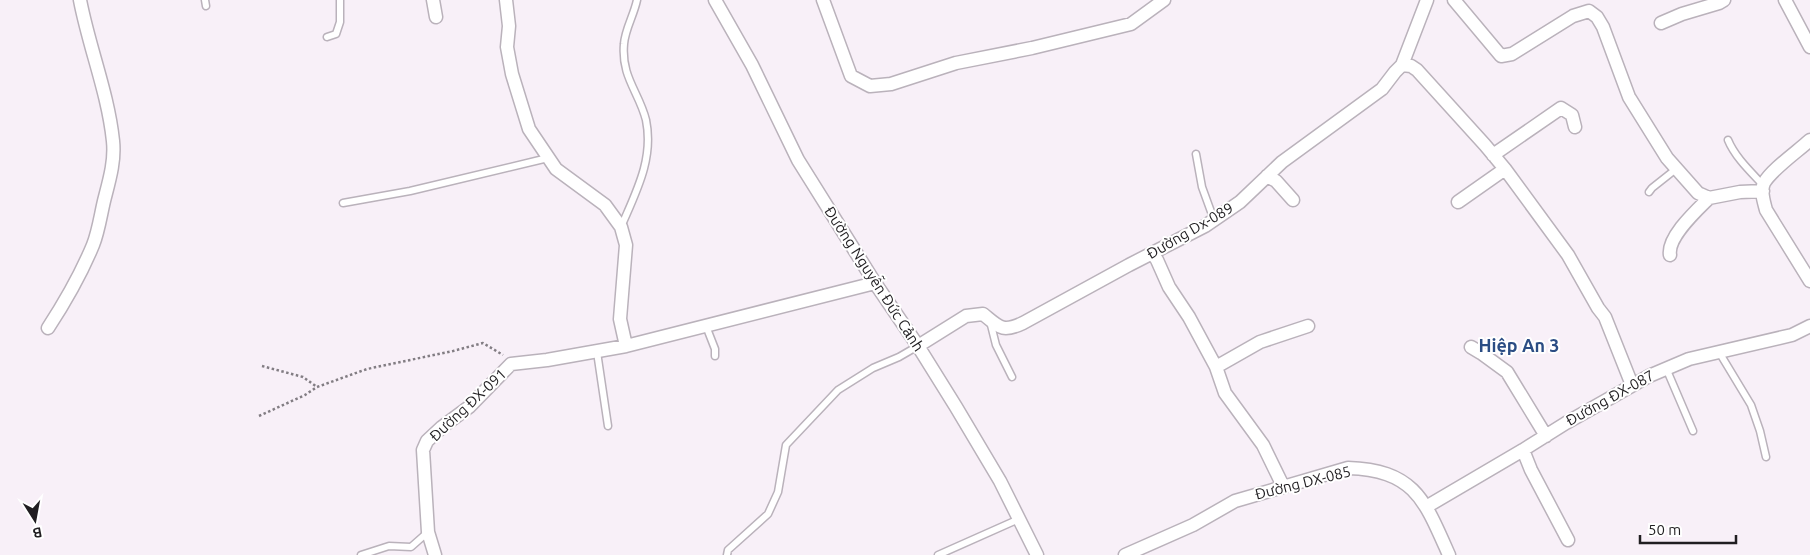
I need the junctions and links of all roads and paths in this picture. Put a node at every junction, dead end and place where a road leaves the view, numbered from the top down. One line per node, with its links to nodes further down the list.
1 (80, 0): 45 (street)
2 (340, 0): 17 (lane)
3 (433, 0): 15 (street)
4 (506, 0): 25 (street)
5 (637, 0): 36 (lane)
6 (715, 0): 40 (street, Đường Nguyễn Đức Cảnh)
7 (823, 0): 8 (street)
8 (1164, 0)
9 (1427, 0): 19 (street, Đường Dx-089)
10 (1454, 0): 14 (street)
11 (1594, 0): 14 (street)
12 (1724, 0): 16 (street)
13 (1785, 0): 18 (street)
14 (1578, 14): 27 (street)
15 (436, 16)
16 (1661, 23)
17 (327, 37)
18 (1810, 48)
19 (1402, 65): 24 (street); 28 (street, Đường Dx-089)
20 (1575, 127): 24 (street)
21 (1728, 140): 29 (lane)
22 (1810, 140): 29 (street)
23 (1196, 154): 35 (lane)
24 (1493, 155): 26 (street)
25 (548, 158): 34 (lane); 36 (street)
26 (1505, 169): 33 (street); 57 (street)
27 (1676, 169): 30 (lane); 31 (street)
28 (1268, 176): 32 (street); 35 (street, Đường Dx-089)
29 (1763, 188): 31 (street); 39 (street)
30 (1649, 192)
31 (1709, 198): 38 (street)
32 (1293, 200)
33 (1458, 202)
34 (343, 203)
35 (1214, 220): 37 (street, Đường Dx-089)
36 (621, 226): 46 (street)
37 (1152, 253): 41 (street, Đường Dx-089); 54 (street)
38 (1670, 256)
39 (1810, 281)
40 (875, 284): 42 (street, Đường ĐX-091); 47 (street, Đường Nguyễn Đức Cảnh)
41 (990, 320): 47 (street, Đường Dx-089); 56 (lane)
42 (706, 326): 46 (street, Đường ĐX-091); 51 (lane)
43 (1308, 326): 54 (street)
44 (1810, 326): 50 (street, Đường ĐX-087)
45 (48, 328)
46 (626, 346): 49 (street, Đường ĐX-091)
47 (918, 346): 67 (street, Đường Nguyễn Đức Cảnh); 74 (lane)
48 (1471, 347): 62 (street)
49 (597, 352): 52 (street, Đường ĐX-091); 60 (lane)
50 (1719, 352): 55 (street, Đường ĐX-087); 64 (lane)
51 (715, 356)
52 (517, 364): 58 (path); 68 (street, Đường ĐX-091)
53 (262, 366): 58 (path)
54 (1216, 367): 65 (street)
55 (1666, 368): 57 (street, Đường ĐX-087); 61 (lane)
56 (1012, 377)
57 (1632, 385): 62 (street, Đường ĐX-087)
58 (317, 387): 59 (path)
59 (259, 416)
60 (608, 426)
61 (1693, 431)
62 (1546, 436): 63 (street, Đường ĐX-087)
63 (1523, 450): 66 (street, Đường ĐX-087); 69 (street)
64 (1766, 456)
65 (1283, 486): 66 (street, Đường DX-085); 77 (street, Đường DX-085)
66 (1426, 507): 78 (street, Đường DX-085)
67 (1019, 519): 75 (lane); 76 (street, Đường Nguyễn Đức Cảnh)
68 (428, 532): 70 (lane); 73 (street, Đường ĐX-091)
69 (1568, 540)
70 (406, 548): 71 (lane); 72 (lane)
71 (361, 555)
72 (411, 555)
73 (435, 555)
74 (727, 555)
75 (938, 555)
76 (1037, 555)
77 (1125, 555)
78 (1449, 555)

